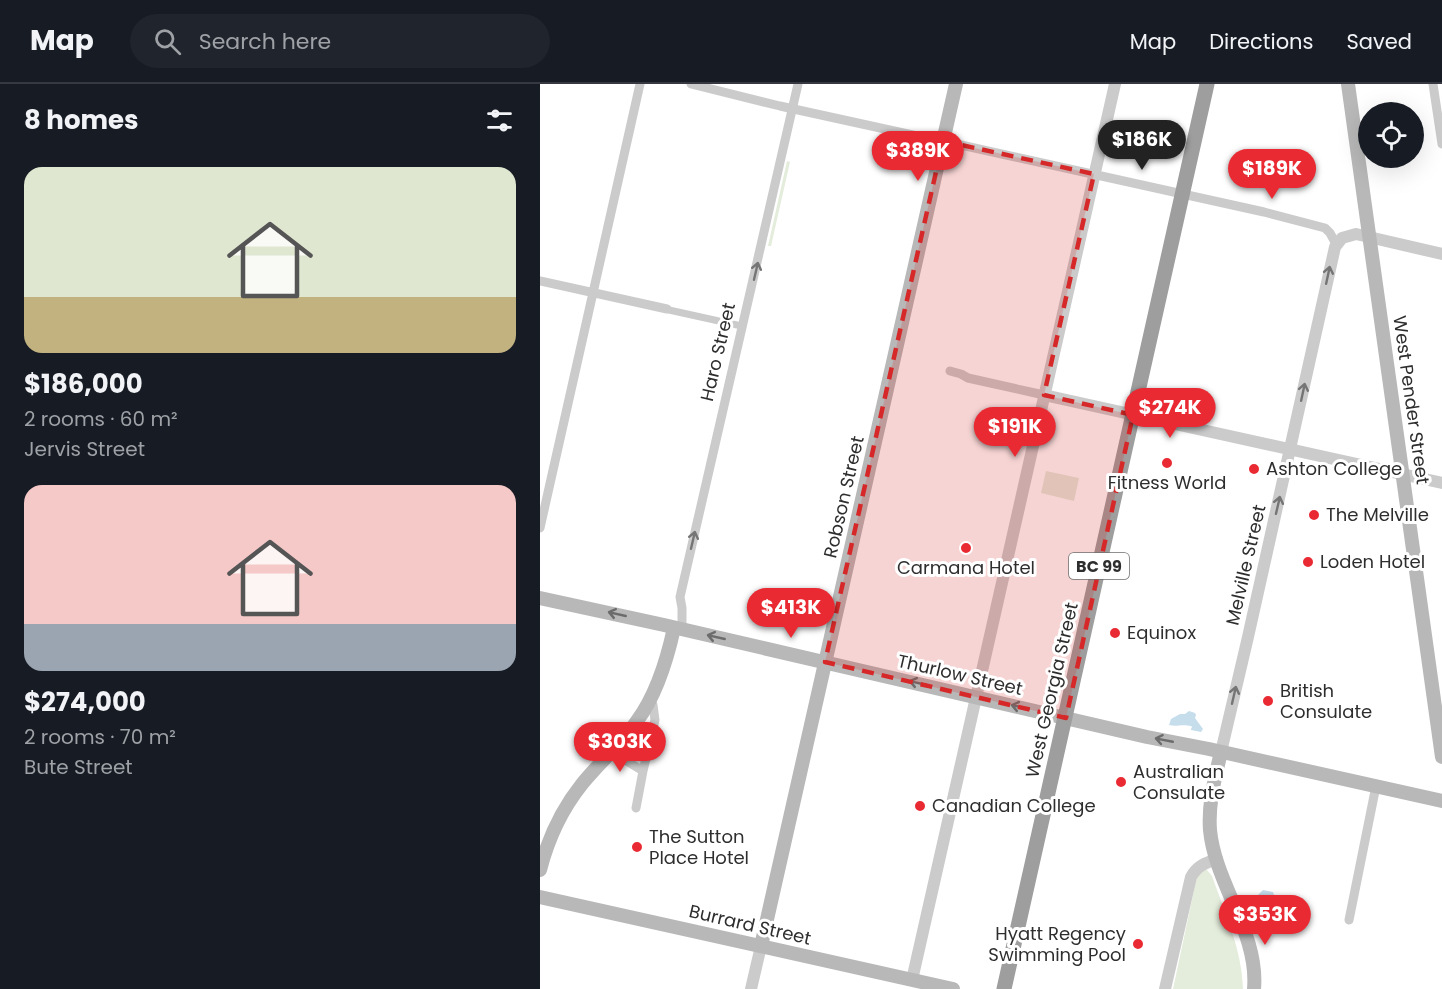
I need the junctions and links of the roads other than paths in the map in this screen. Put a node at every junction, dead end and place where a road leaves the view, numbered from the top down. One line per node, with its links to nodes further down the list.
1 (640, 84): 18 (street)
2 (691, 84): 9 (street)
3 (798, 84): 9 (street, Haro Street)
4 (956, 84): 10 (main road, Robson Street)
5 (1115, 84): 12 (street)
6 (1208, 84): 13 (highway, West Georgia Street / BC 99)
7 (1348, 84): 14 (main road, West Pender Street)
8 (1433, 84): 11 (street)
9 (792, 109): 10 (street); 29 (street, Haro Street, one-way to 9)
10 (943, 141): 12 (street); 30 (main road, Robson Street)
11 (1442, 144)
12 (1094, 174): 13 (street); 22 (street)
13 (1183, 194): 15 (street); 23 (highway, West Georgia Street / BC 99)
14 (1369, 236): 15 (street); 16 (street); 25 (main road, West Pender Street)
15 (1336, 244): 24 (street, Melville Street, one-way to 15)
16 (1442, 254)
17 (540, 281): 18 (street)
18 (593, 293): 19 (street); 27 (street)
19 (668, 310): 20 (street)
20 (737, 325)
21 (950, 371): 22 (street)
22 (1044, 395): 23 (street); 31 (street)
23 (1133, 415): 24 (street); 33 (highway, West Georgia Street / BC 99)
24 (1290, 449): 25 (street); 35 (street, Melville Street, one-way to 24)
25 (1403, 474): 26 (street); 36 (main road, West Pender Street)
26 (1442, 483)
27 (540, 528)
28 (540, 598): 29 (main road, Thurlow Street, one-way to 28)
29 (678, 628): 30 (main road, Thurlow Street, one-way to 29); 32 (main road, Haro Street)
30 (825, 662): 31 (main road, Thurlow Street, one-way to 30); 45 (main road, Robson Street)
31 (975, 697): 33 (main road, Thurlow Street, one-way to 31); 46 (street)
32 (650, 698): 34 (main road, Haro Street); 37 (street)
33 (1066, 718): 35 (main road, Thurlow Street, one-way to 33); 49 (highway, West Georgia Street / BC 99)
34 (612, 752): 37 (street); 42 (main road, Haro Street)
35 (1221, 752): 38 (main road, Thurlow Street); 41 (main road, Melville Street)
36 (1442, 757)
37 (642, 771): 40 (street)
38 (1376, 786): 39 (main road, Thurlow Street); 44 (street)
39 (1442, 801)
40 (636, 808)
41 (1217, 859): 50 (street); 51 (main road, Melville Street)
42 (540, 870)
43 (540, 897): 45 (main road, Burrard Street)
44 (1349, 920)
45 (761, 946): 46 (main road, Burrard Street); 47 (street, Robson Street)
46 (912, 980): 48 (main road, Burrard Street)
47 (751, 989)
48 (953, 989)
49 (1004, 989)
50 (1165, 989)
51 (1254, 989)

